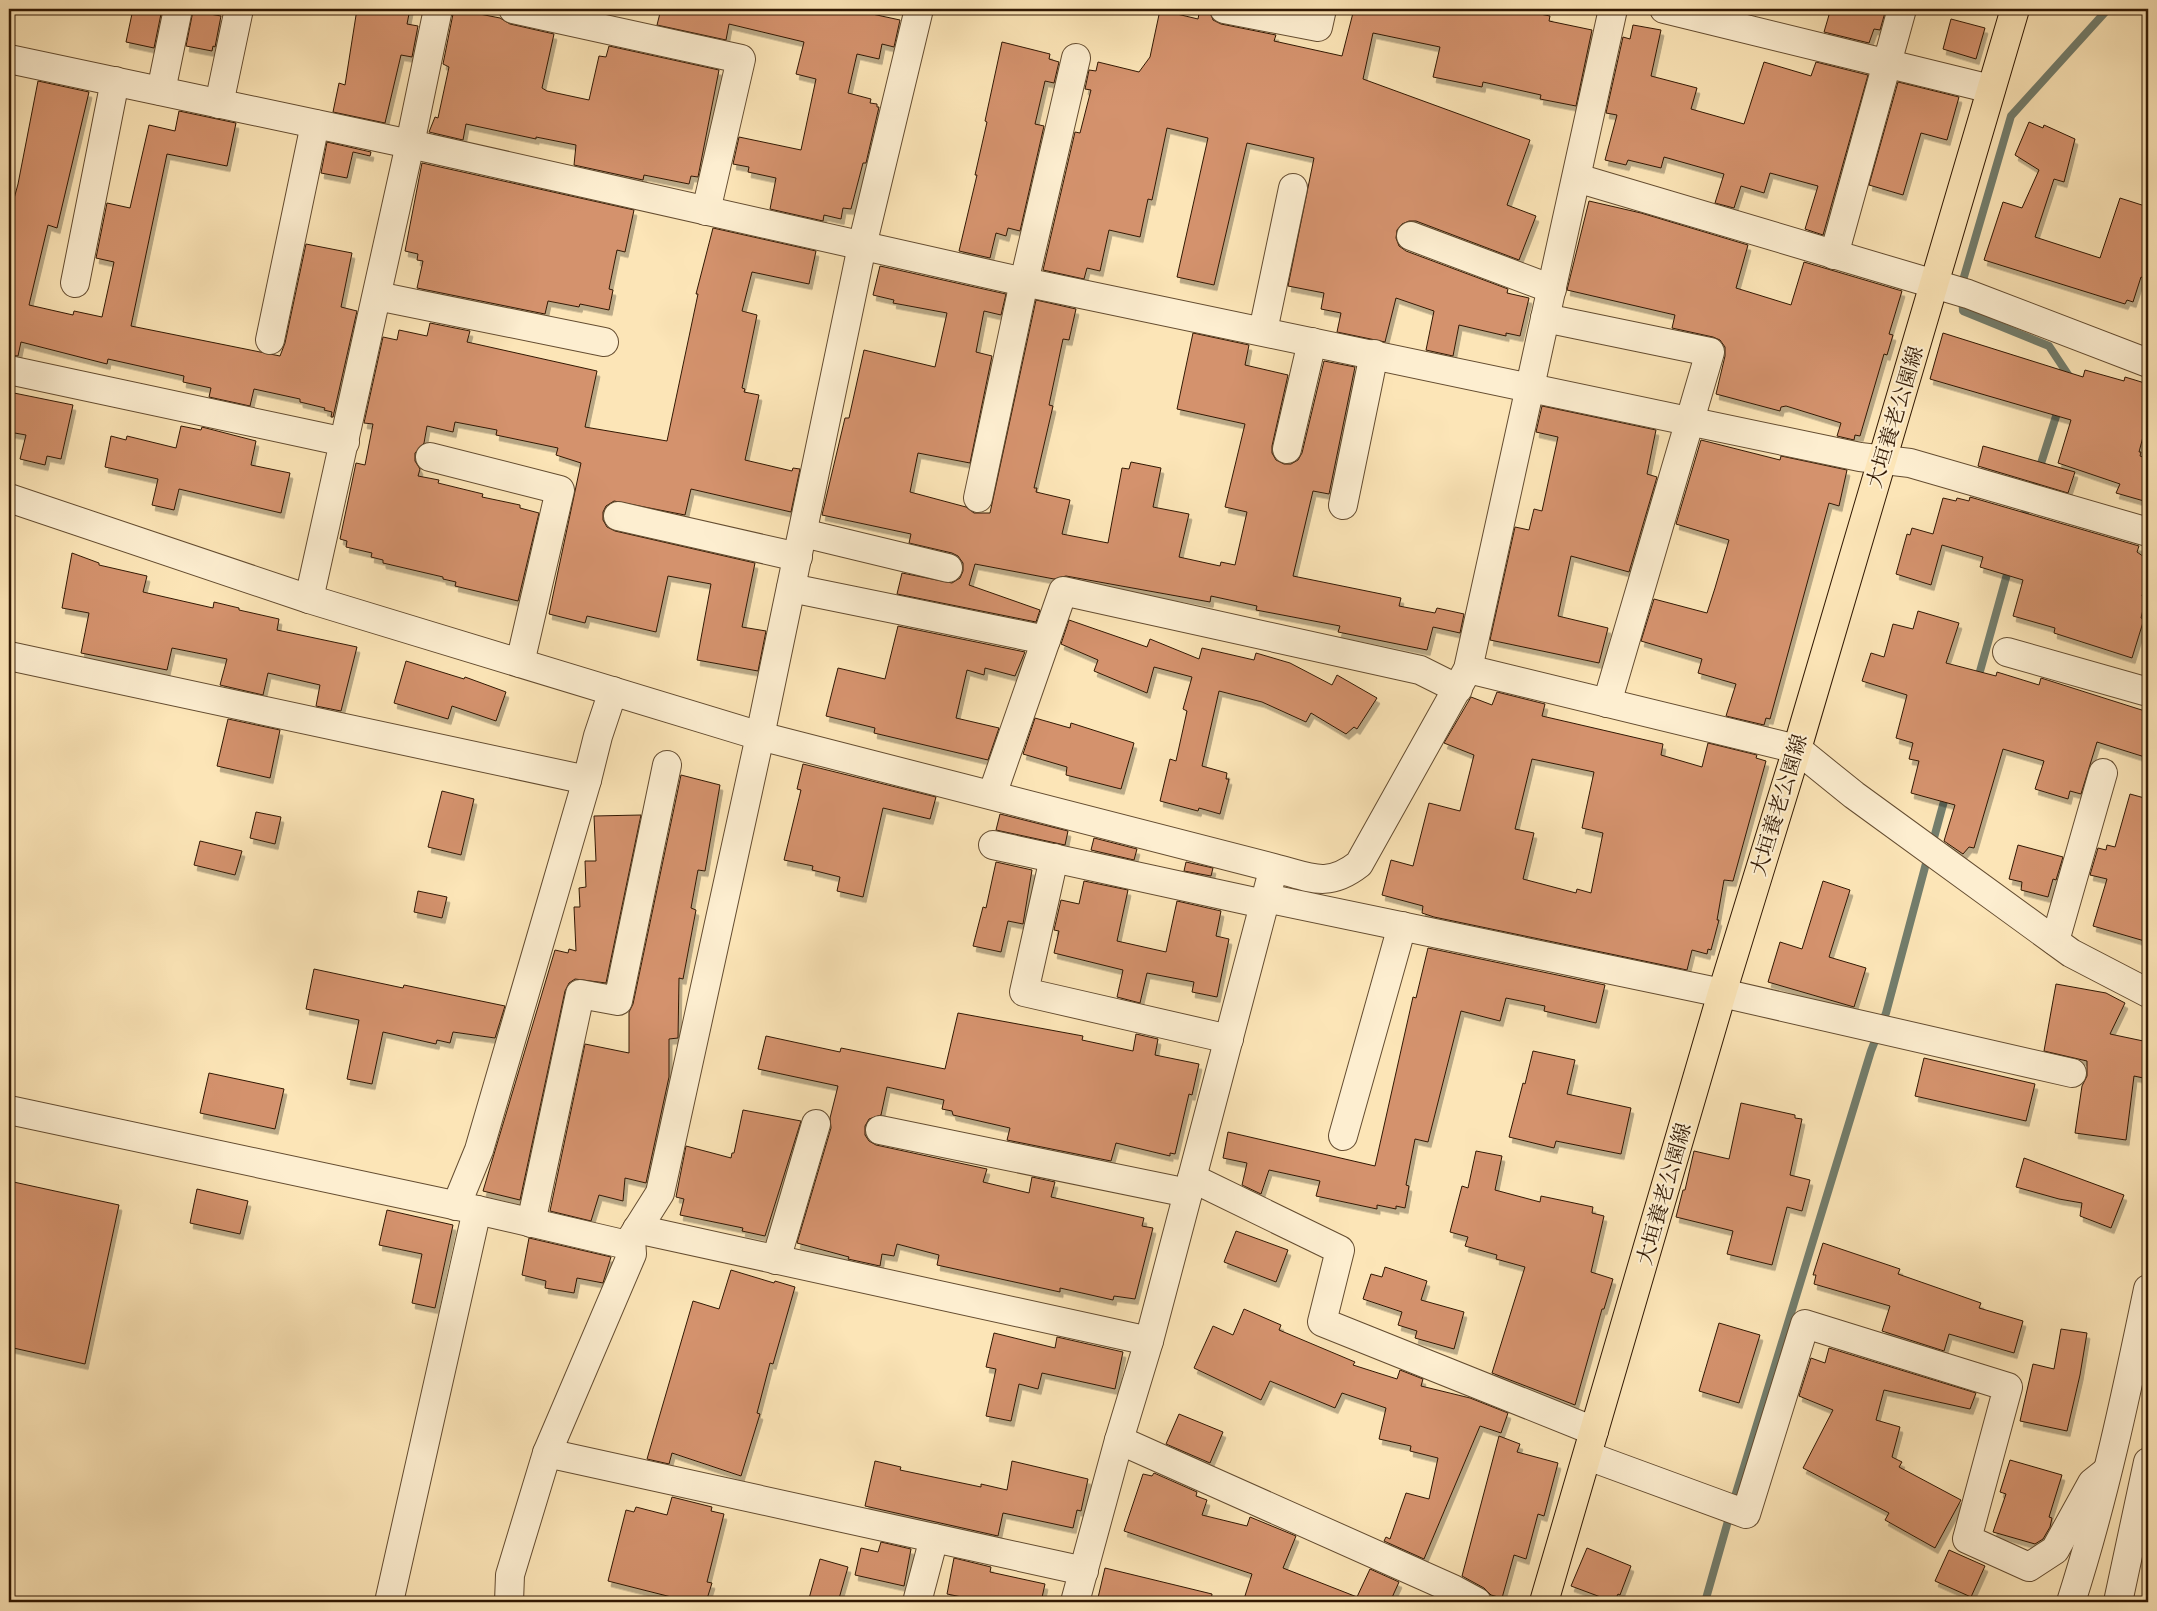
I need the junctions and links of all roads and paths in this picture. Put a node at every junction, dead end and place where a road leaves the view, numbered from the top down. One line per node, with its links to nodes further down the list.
1 (178, 9): 17 (street)
2 (239, 9): 18 (street)
3 (438, 9): 20 (street)
4 (513, 9): 23 (street)
5 (919, 9): 25 (street)
6 (1224, 9): 7 (street)
7 (1322, 9)
8 (1613, 9): 21 (street)
9 (1664, 9): 14 (street)
10 (1902, 9): 14 (street)
11 (2015, 9): 16 (main road, 大垣養老公園線)
12 (1076, 58): 27 (street)
13 (9, 59): 15 (street)
14 (1886, 62): 16 (street); 26 (street)
15 (115, 81): 17 (street); 28 (street)
16 (1991, 89): 29 (main road, 大垣養老公園線)
17 (161, 91): 18 (street)
18 (219, 104): 19 (street)
19 (315, 124): 20 (street); 34 (street)
20 (410, 144): 23 (street); 31 (street)
21 (1576, 178): 26 (street); 30 (street)
22 (1293, 188): 33 (street)
23 (706, 211): 25 (street)
24 (1411, 236): 30 (street)
25 (862, 246): 27 (street); 51 (street)
26 (1834, 255): 29 (street)
27 (1024, 282): 33 (street); 47 (street)
28 (75, 283)
29 (1934, 285): 38 (street); 45 (main road, 大垣養老公園線)
30 (1552, 289): 32 (street)
31 (377, 296): 35 (street); 42 (street)
32 (1545, 318): 40 (street); 41 (street)
33 (1262, 331): 36 (street)
34 (270, 340)
35 (604, 342)
36 (1312, 342): 37 (street); 43 (street)
37 (1374, 354): 40 (street); 48 (street)
38 (2148, 363)
39 (9, 370): 42 (street)
40 (1530, 387): 41 (street); 59 (street)
41 (1690, 422): 45 (street); 62 (street)
42 (345, 442): 54 (street)
43 (1287, 449)
44 (430, 457): 58 (street)
45 (1882, 460): 50 (street); 64 (main road, 大垣養老公園線)
46 (9, 498): 54 (street)
47 (978, 498)
48 (1342, 505)
49 (618, 516): 51 (street)
50 (2148, 532)
51 (800, 545): 52 (street); 53 (street)
52 (948, 568)
53 (791, 588): 55 (street); 63 (street)
54 (309, 599): 58 (street)
55 (1046, 640): 59 (street); 68 (street)
56 (2007, 652): 61 (street)
57 (9, 656): 67 (street)
58 (520, 663): 60 (street)
59 (1463, 679): 62 (street); 71 (street)
60 (613, 691): 63 (street); 67 (street)
61 (2148, 692)
62 (1608, 703): 64 (street)
63 (760, 736): 68 (street); 86 (street)
64 (1796, 749): 74 (street); 75 (main road, 大垣養老公園線)
65 (667, 765): 85 (street)
66 (2103, 773): 74 (street)
67 (587, 780): 84 (street)
68 (992, 796): 71 (street)
69 (993, 845): 70 (street)
70 (1054, 858): 72 (street); 77 (street)
71 (1274, 868): 72 (street)
72 (1265, 901): 73 (street); 77 (street)
73 (1402, 926): 75 (street); 82 (street)
74 (2055, 941): 76 (street)
75 (1722, 993): 78 (street); 91 (main road, 大垣養老公園線)
76 (2148, 993)
77 (1229, 1039): 83 (street)
78 (2072, 1073)
79 (9, 1110): 84 (street)
80 (816, 1124): 87 (street)
81 (880, 1130): 83 (street)
82 (1343, 1136)
83 (1190, 1185): 89 (street); 91 (street)
84 (467, 1208): 85 (street); 98 (street)
85 (530, 1223): 86 (street)
86 (634, 1234): 87 (street); 92 (street)
87 (776, 1260): 89 (street)
88 (2148, 1289): 94 (street)
89 (1149, 1341): 90 (street)
90 (1119, 1440): 96 (street); 97 (street)
91 (1591, 1444): 94 (street); 103 (main road, 大垣養老公園線)
92 (547, 1453): 95 (street); 99 (street)
93 (2148, 1462): 105 (street)
94 (2107, 1471): 104 (street)
95 (934, 1538): 96 (street); 100 (street)
96 (1084, 1571): 101 (street)
97 (1452, 1596): 102 (street)
98 (389, 1602)
99 (509, 1602)
100 (917, 1602)
101 (1075, 1602)
102 (1477, 1602)
103 (1544, 1602)
104 (2072, 1602)
105 (2118, 1602)

